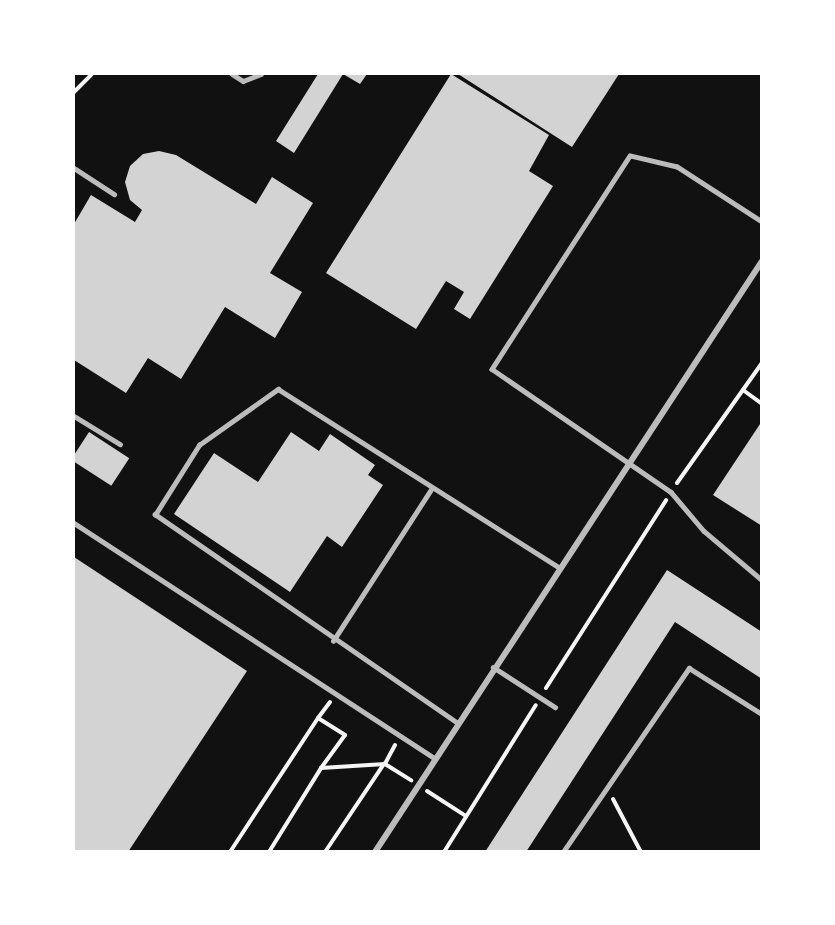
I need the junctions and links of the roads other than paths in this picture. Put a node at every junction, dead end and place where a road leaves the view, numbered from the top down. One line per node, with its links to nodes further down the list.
1 (232, 74): 2 (lane)
2 (261, 74)
3 (74, 168): 4 (lane)
4 (114, 194)
5 (762, 222): 9 (lane)
6 (762, 261): 9 (street)
7 (74, 416): 8 (lane)
8 (120, 444)
9 (627, 462): 12 (street); 13 (lane)
10 (432, 488): 12 (lane); 14 (lane); 14 (lane)
11 (74, 523): 19 (lane)
12 (558, 567): 15 (street)
13 (762, 580)
14 (333, 641): 18 (lane)
15 (493, 667): 16 (lane); 18 (street)
16 (555, 708)
17 (762, 714): 21 (lane)
18 (457, 723): 19 (street)
19 (434, 758): 20 (street)
20 (375, 852)
21 (563, 852)

